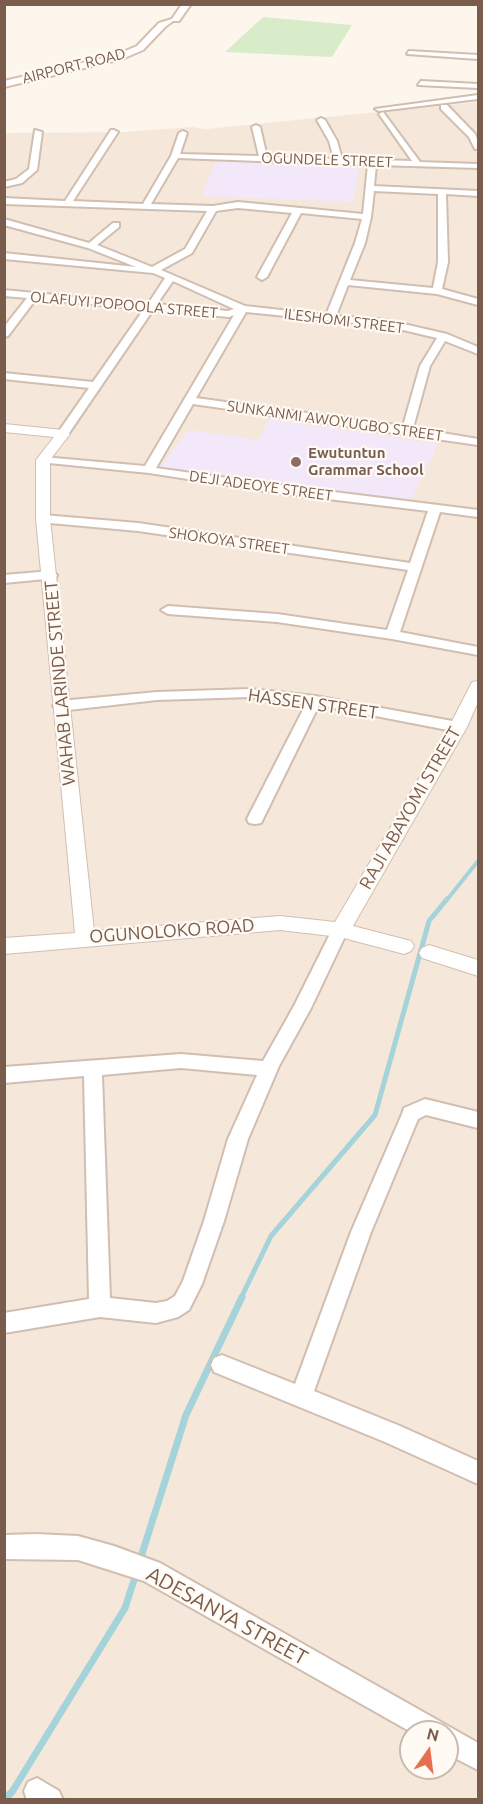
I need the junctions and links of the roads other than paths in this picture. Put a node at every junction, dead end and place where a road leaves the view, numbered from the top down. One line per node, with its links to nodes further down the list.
1 (187, 4): 2 (main road, AIRPORT ROAD)
2 (173, 20): 5 (main road, AIRPORT ROAD); 5 (main road, AIRPORT ROAD)
3 (409, 53): 4 (street)
4 (478, 57)
5 (4, 82)
6 (421, 83): 7 (street)
7 (478, 86)
8 (478, 97): 20 (street)
9 (444, 107): 15 (street)
10 (321, 120): 18 (street)
11 (256, 127): 17 (street)
12 (38, 132): 22 (street)
13 (114, 132): 27 (street)
14 (183, 133): 16 (street)
15 (478, 147)
16 (175, 156): 17 (street, OGUNDELE STREET); 28 (street)
17 (263, 158): 18 (street, OGUNDELE STREET)
18 (338, 160): 19 (street, OGUNDELE STREET)
19 (372, 161): 20 (street, OGUNDELE STREET); 23 (street)
20 (417, 163): 21 (street, OGUNDELE STREET)
21 (478, 166)
22 (4, 185)
23 (369, 188): 24 (street); 31 (street)
24 (442, 192): 25 (street); 40 (street)
25 (478, 194)
26 (4, 201): 27 (street)
27 (67, 204): 28 (street)
28 (146, 206): 29 (street)
29 (213, 210): 30 (street); 36 (street)
30 (297, 212): 31 (street); 38 (street)
31 (367, 217): 39 (street)
32 (4, 222): 34 (street)
33 (116, 225): 34 (street)
34 (91, 246): 36 (street)
35 (4, 256): 36 (street)
36 (151, 271): 37 (street)
37 (171, 277): 44 (street); 45 (street)
38 (262, 277)
39 (345, 282): 40 (street); 46 (street)
40 (437, 291): 43 (street)
41 (4, 293): 42 (street, OLAFUYI POPOOLA STREET)
42 (33, 296): 44 (street, OLAFUYI POPOOLA STREET); 47 (street)
43 (478, 302)
44 (150, 308): 45 (street, OLAFUYI POPOOLA STREET); 51 (street)
45 (243, 309): 46 (street, ILESHOMI STREET); 52 (street)
46 (330, 318): 48 (street, ILESHOMI STREET)
47 (4, 334)
48 (443, 336): 49 (street, ILESHOMI STREET); 54 (street)
49 (478, 351)
50 (4, 376): 51 (street)
51 (96, 386): 55 (street)
52 (191, 401): 54 (street, SUNKANMI AWOYUGBO STREET); 58 (street)
53 (4, 428): 55 (street)
54 (407, 430): 56 (street, SUNKANMI AWOYUGBO STREET)
55 (63, 434): 57 (street)
56 (478, 442)
57 (43, 460): 58 (street, DEJI ADEOYE STREET); 61 (street, WAHAB LARINDE STREET)
58 (149, 470): 59 (street, DEJI ADEOYE STREET)
59 (435, 509): 60 (street, DEJI ADEOYE STREET); 62 (street)
60 (478, 513)
61 (43, 519): 62 (street, SHOKOYA STREET); 63 (street, WAHAB LARINDE STREET)
62 (414, 567): 66 (street)
63 (51, 575): 64 (street); 70 (street, WAHAB LARINDE STREET)
64 (4, 579)
65 (168, 609): 66 (street)
66 (392, 634): 67 (street)
67 (478, 651)
68 (478, 686): 71 (street, RAJI ABAYOMI STREET)
69 (315, 700): 70 (street, HASSEN STREET); 71 (street, HASSEN STREET); 72 (street)
70 (60, 706): 74 (street, WAHAB LARINDE STREET)
71 (458, 727): 73 (street, RAJI ABAYOMI STREET)
72 (255, 819)
73 (340, 930): 74 (street, OGUNOLOKO ROAD); 76 (street, OGUNOLOKO ROAD); 80 (street)
74 (85, 938): 75 (street, OGUNOLOKO ROAD)
75 (4, 946)
76 (404, 946): 77 (street)
77 (429, 953): 78 (street)
78 (478, 968)
79 (93, 1067): 80 (street); 81 (street); 83 (street)
80 (269, 1069): 83 (street)
81 (4, 1075)
82 (478, 1120): 86 (street)
83 (100, 1307): 84 (street)
84 (4, 1323)
85 (222, 1365): 86 (street)
86 (301, 1396): 87 (street)
87 (478, 1473)
88 (4, 1547): 89 (street, ADESANYA STREET)
89 (415, 1720)
90 (459, 1746): 91 (street)
91 (478, 1757)

